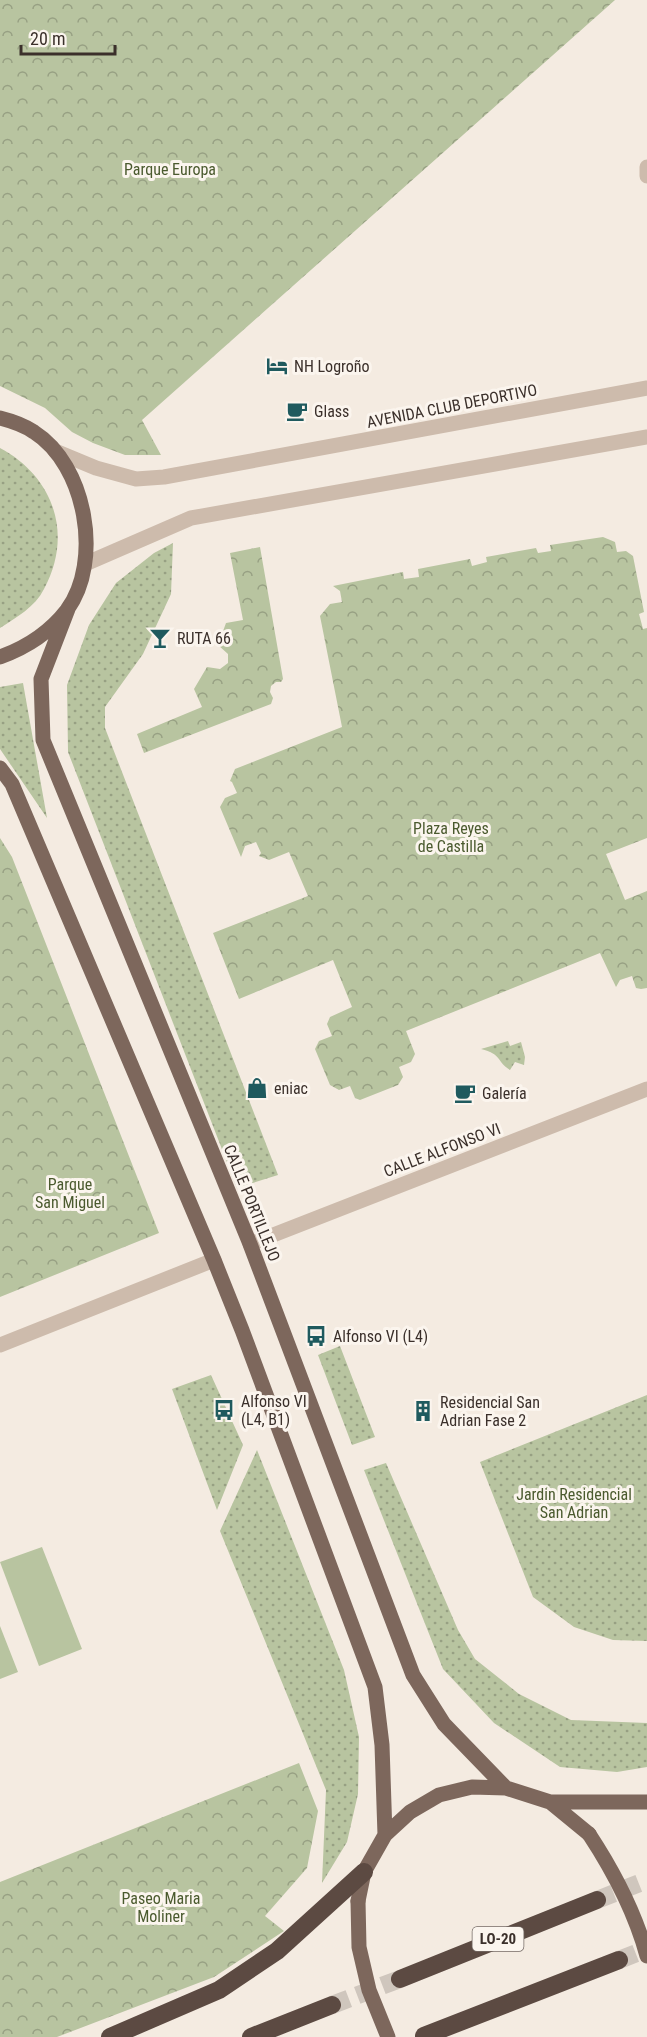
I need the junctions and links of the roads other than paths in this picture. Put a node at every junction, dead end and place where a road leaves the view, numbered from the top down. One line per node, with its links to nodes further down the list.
1 (647, 167): 2 (street)
2 (647, 176)
3 (647, 388): 6 (street, AVENIDA CLUB DEPORTIVO)
4 (0, 418): 6 (main road, CALLE PORTILLEJO)
5 (647, 437): 7 (street)
6 (55, 451): 7 (main road, CALLE PORTILLEJO)
7 (84, 564): 8 (main road, CALLE PORTILLEJO)
8 (68, 609): 9 (main road); 12 (main road, CALLE PORTILLEJO)
9 (0, 657)
10 (0, 768): 13 (main road)
11 (647, 1089): 12 (street, CALLE ALFONSO VI)
12 (250, 1244): 15 (main road, CALLE PORTILLEJO)
13 (214, 1260): 14 (street); 18 (main road)
14 (0, 1345)
15 (506, 1788): 16 (main road); 18 (main road)
16 (550, 1802): 17 (main road); 21 (main road, bridge)
17 (647, 1802)
18 (385, 1835): 19 (main road)
19 (364, 1872): 26 (highway); 28 (main road, bridge)
20 (597, 1900): 23 (highway, LO-20)
21 (647, 1956)
22 (619, 1960): 25 (highway)
23 (400, 1978)
24 (332, 2005): 27 (highway)
25 (424, 2036)
26 (110, 2037)
27 (251, 2037)
28 (388, 2037)

